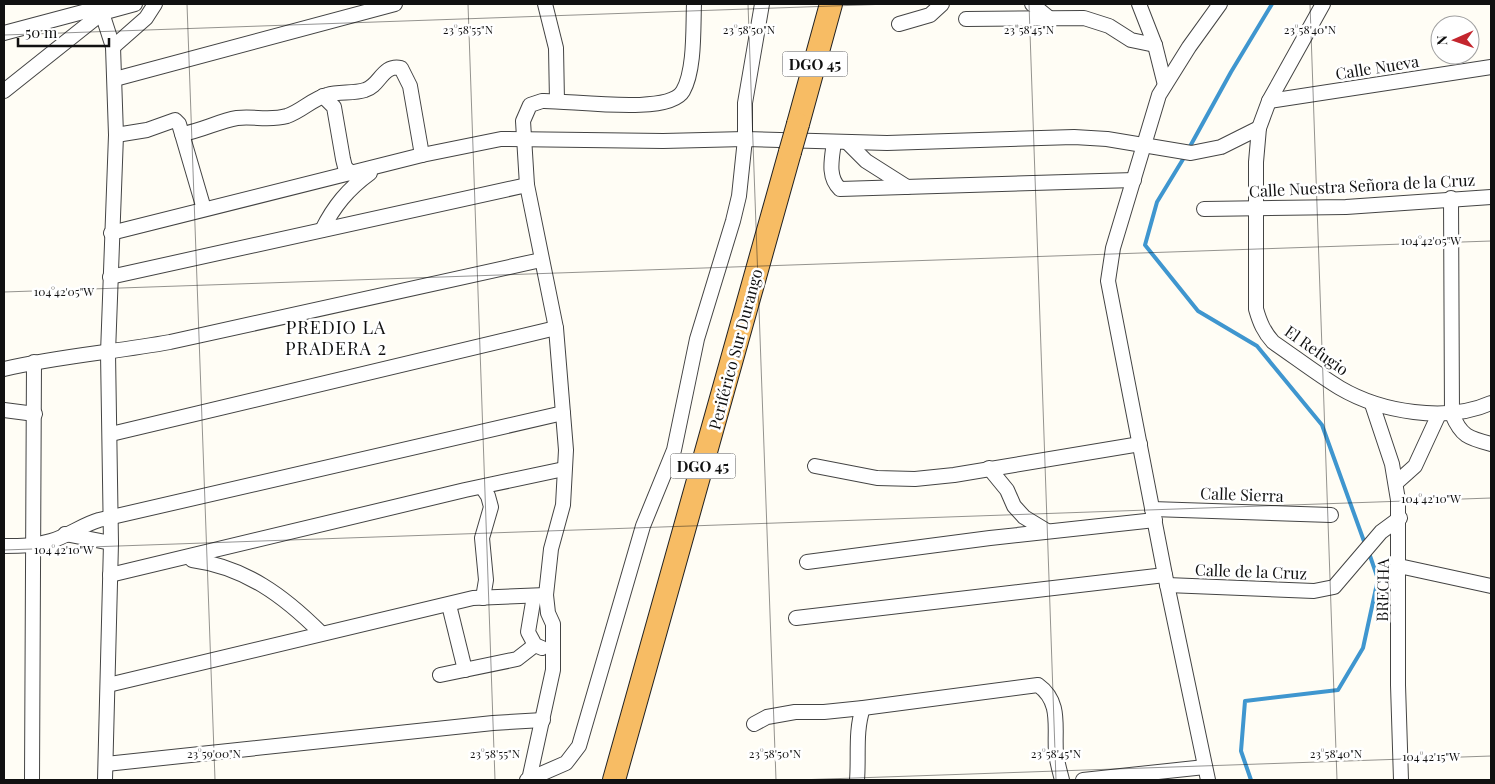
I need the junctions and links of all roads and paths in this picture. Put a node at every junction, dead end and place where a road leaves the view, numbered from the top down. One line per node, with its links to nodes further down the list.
1 (134, 4): 13 (street)
2 (155, 4): 19 (street)
3 (395, 4): 21 (street)
4 (545, 4): 25 (street)
5 (694, 4): 25 (street)
6 (762, 4): 30 (street)
7 (831, 4): 100 (highway, Periférico Sur Durango / DGO 45, bridge)
8 (942, 4): 16 (street)
9 (1032, 4): 14 (street)
10 (1139, 4): 18 (street)
11 (1220, 4): 23 (street)
12 (1323, 4): 26 (street)
13 (98, 8): 17 (street); 19 (street); 22 (street)
14 (1049, 18): 15 (street); 18 (street)
15 (966, 19)
16 (899, 24)
17 (4, 34)
18 (1155, 45): 23 (street)
19 (113, 47): 21 (street)
20 (1491, 67): 26 (street, Calle Nueva)
21 (115, 79): 29 (street)
22 (7, 86)
23 (1165, 86): 33 (street)
24 (323, 96): 28 (street); 34 (street); 36 (street)
25 (557, 100): 31 (street)
26 (1269, 102): 27 (street)
27 (1260, 128): 33 (street); 44 (street)
28 (182, 134): 29 (street); 42 (street)
29 (116, 135): 46 (street)
30 (745, 138): 31 (street); 32 (street); 99 (street)
31 (523, 140): 34 (street); 38 (street)
32 (841, 142): 33 (street); 39 (street); 39 (street)
33 (1144, 144): 37 (street)
34 (422, 155): 35 (street)
35 (376, 168): 36 (street); 45 (street)
36 (352, 174): 42 (street)
37 (1134, 180): 39 (street); 60 (street)
38 (527, 186): 45 (street); 47 (street)
39 (908, 187)
40 (1491, 197): 41 (street, Calle Nuestra Señora de la Cruz)
41 (1451, 198): 44 (street, Calle Nuestra Señora de la Cruz); 58 (street)
42 (204, 209): 46 (street)
43 (1204, 209): 44 (street, Calle Nuestra Señora de la Cruz)
44 (1255, 209): 54 (street, El Refugio)
45 (322, 230): 48 (street)
46 (111, 233): 48 (street)
47 (541, 260): 49 (street); 50 (street)
48 (110, 276): 50 (street)
49 (556, 328): 56 (street); 59 (street)
50 (108, 353): 51 (street); 59 (street)
51 (34, 362): 52 (street); 57 (street)
52 (4, 369)
53 (1491, 403): 58 (street)
54 (1372, 404): 58 (street, El Refugio); 65 (street, BRECHA)
55 (4, 410): 57 (street)
56 (563, 413): 64 (street); 69 (street)
57 (35, 414): 74 (street)
58 (1446, 414): 61 (street); 65 (street)
59 (111, 434): 69 (street)
60 (1140, 444): 63 (street); 67 (street)
61 (1491, 444)
62 (815, 466): 63 (street)
63 (989, 468): 71 (street)
64 (564, 470): 66 (street); 82 (street)
65 (1396, 484): 70 (street, BRECHA)
66 (482, 487): 76 (street); 83 (street)
67 (1154, 514): 68 (street, Calle Sierra); 71 (street, Calle Sierra); 80 (street)
68 (1331, 515)
69 (110, 518): 72 (street); 73 (street)
70 (1400, 518): 78 (street, BRECHA); 80 (street, Calle de la Cruz)
71 (1047, 531): 77 (street, Calle Sierra)
72 (65, 534): 73 (street); 74 (street)
73 (110, 543): 79 (street)
74 (32, 545): 75 (street); 97 (street)
75 (4, 546)
76 (184, 559): 79 (street); 86 (street)
77 (807, 562)
78 (1399, 566): 81 (street); 104 (street, BRECHA)
79 (110, 576): 91 (street)
80 (1166, 580): 85 (street, Calle de la Cruz); 96 (street)
81 (1491, 586)
82 (540, 595): 83 (street); 87 (street); 88 (street)
83 (483, 598): 84 (street)
84 (449, 605): 86 (street); 89 (street)
85 (796, 618)
86 (321, 633): 91 (street)
87 (535, 645): 88 (street); 89 (street)
88 (553, 647): 93 (street)
89 (465, 670): 90 (street)
90 (440, 674)
91 (108, 685): 95 (street)
92 (864, 708): 94 (street); 101 (street); 102 (street)
93 (543, 720): 95 (street); 99 (street)
94 (754, 724)
95 (106, 764): 98 (street)
96 (1207, 777): 103 (street)
97 (32, 780)
98 (105, 780)
99 (529, 780)
100 (614, 780)
101 (857, 780)
102 (1062, 780)
103 (1083, 780)
104 (1401, 780)

